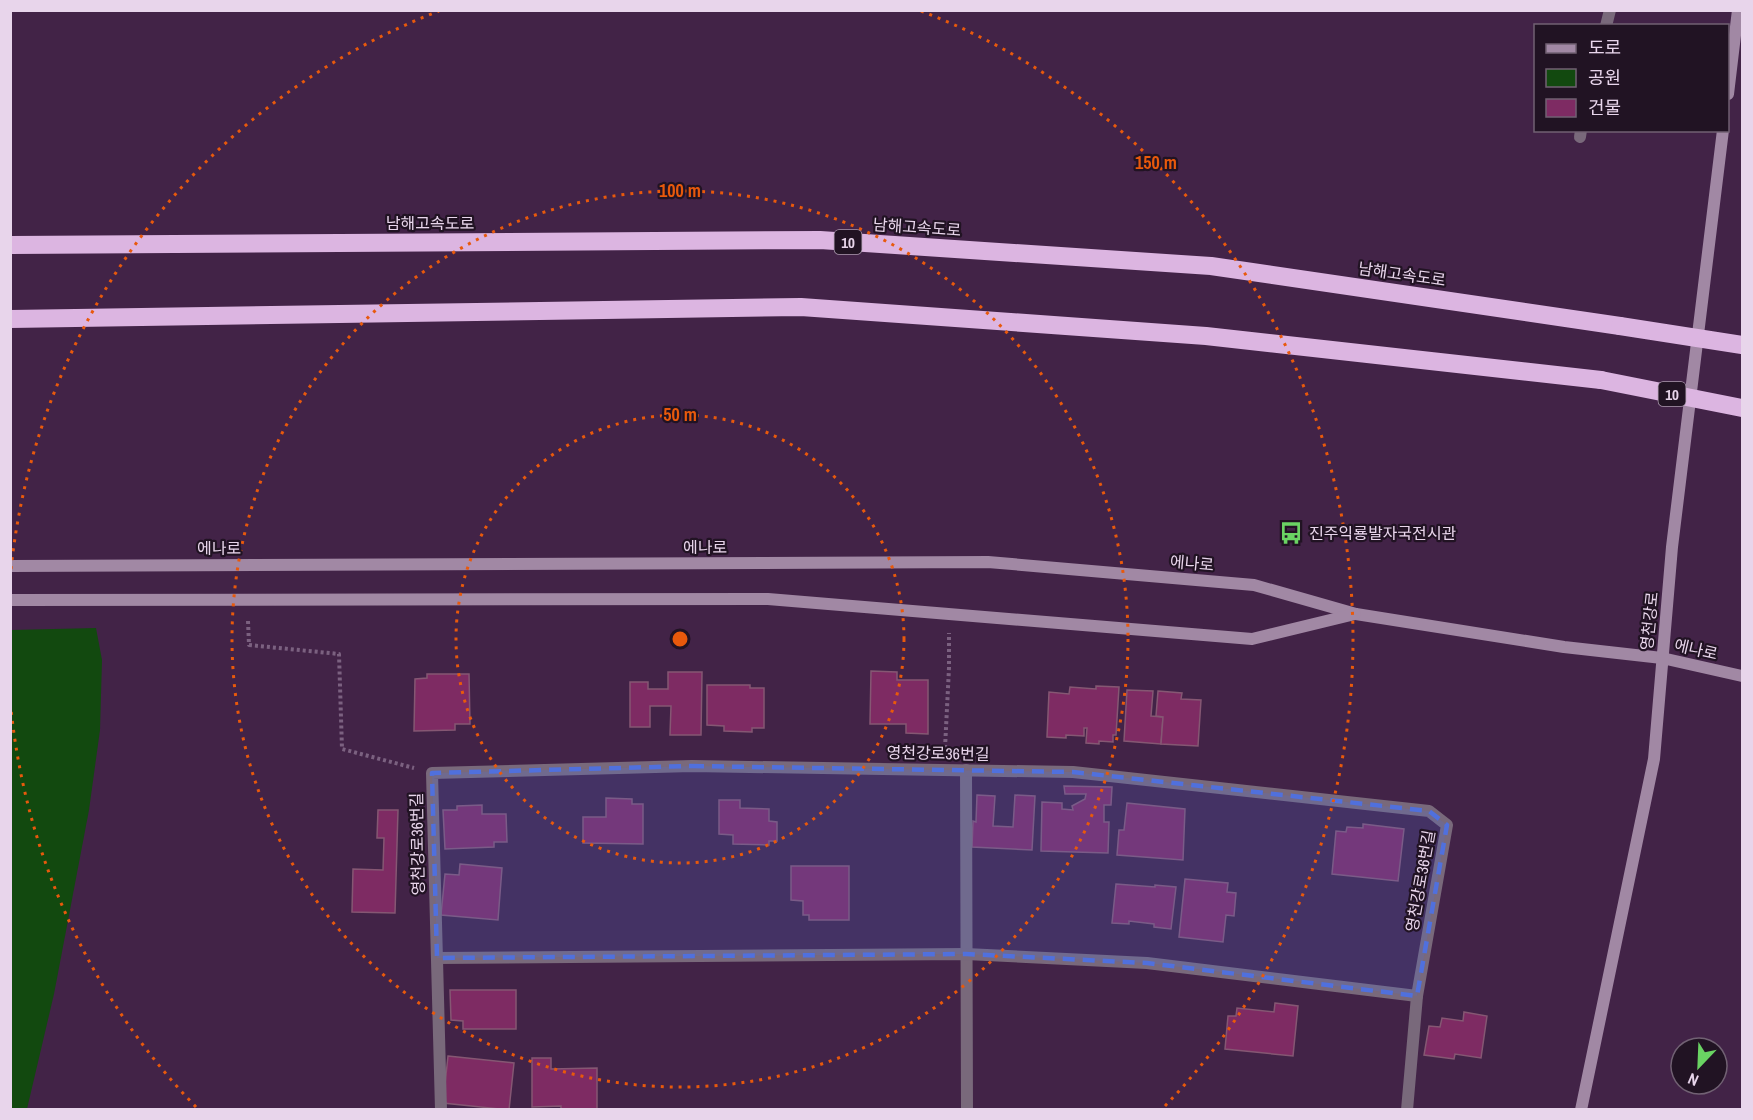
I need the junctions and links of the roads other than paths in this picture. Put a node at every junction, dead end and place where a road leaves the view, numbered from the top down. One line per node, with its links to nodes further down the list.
1 (1738, 10): 2 (street)
2 (1729, 86)
3 (1723, 132): 11 (street, 영천강로)
4 (10, 245): 6 (highway, 남해고속도로 / 10, bridge)
5 (10, 319): 7 (highway, 10, bridge)
6 (1743, 345)
7 (1743, 408)
8 (10, 566): 10 (street, 에나로)
9 (10, 600): 10 (street, 에나로)
10 (1356, 614): 11 (street, 에나로)
11 (1662, 658): 12 (street, 에나로); 20 (street, 영천강로)
12 (1743, 676)
13 (966, 770): 14 (street); 15 (street, 영천강로36번길); 16 (street, 영천강로36번길)
14 (966, 954): 15 (street); 16 (street); 18 (street)
15 (437, 958): 17 (street, 영천강로36번길)
16 (1417, 996): 19 (street, 영천강로36번길)
17 (441, 1110)
18 (967, 1110)
19 (1407, 1110)
20 (1581, 1110)

